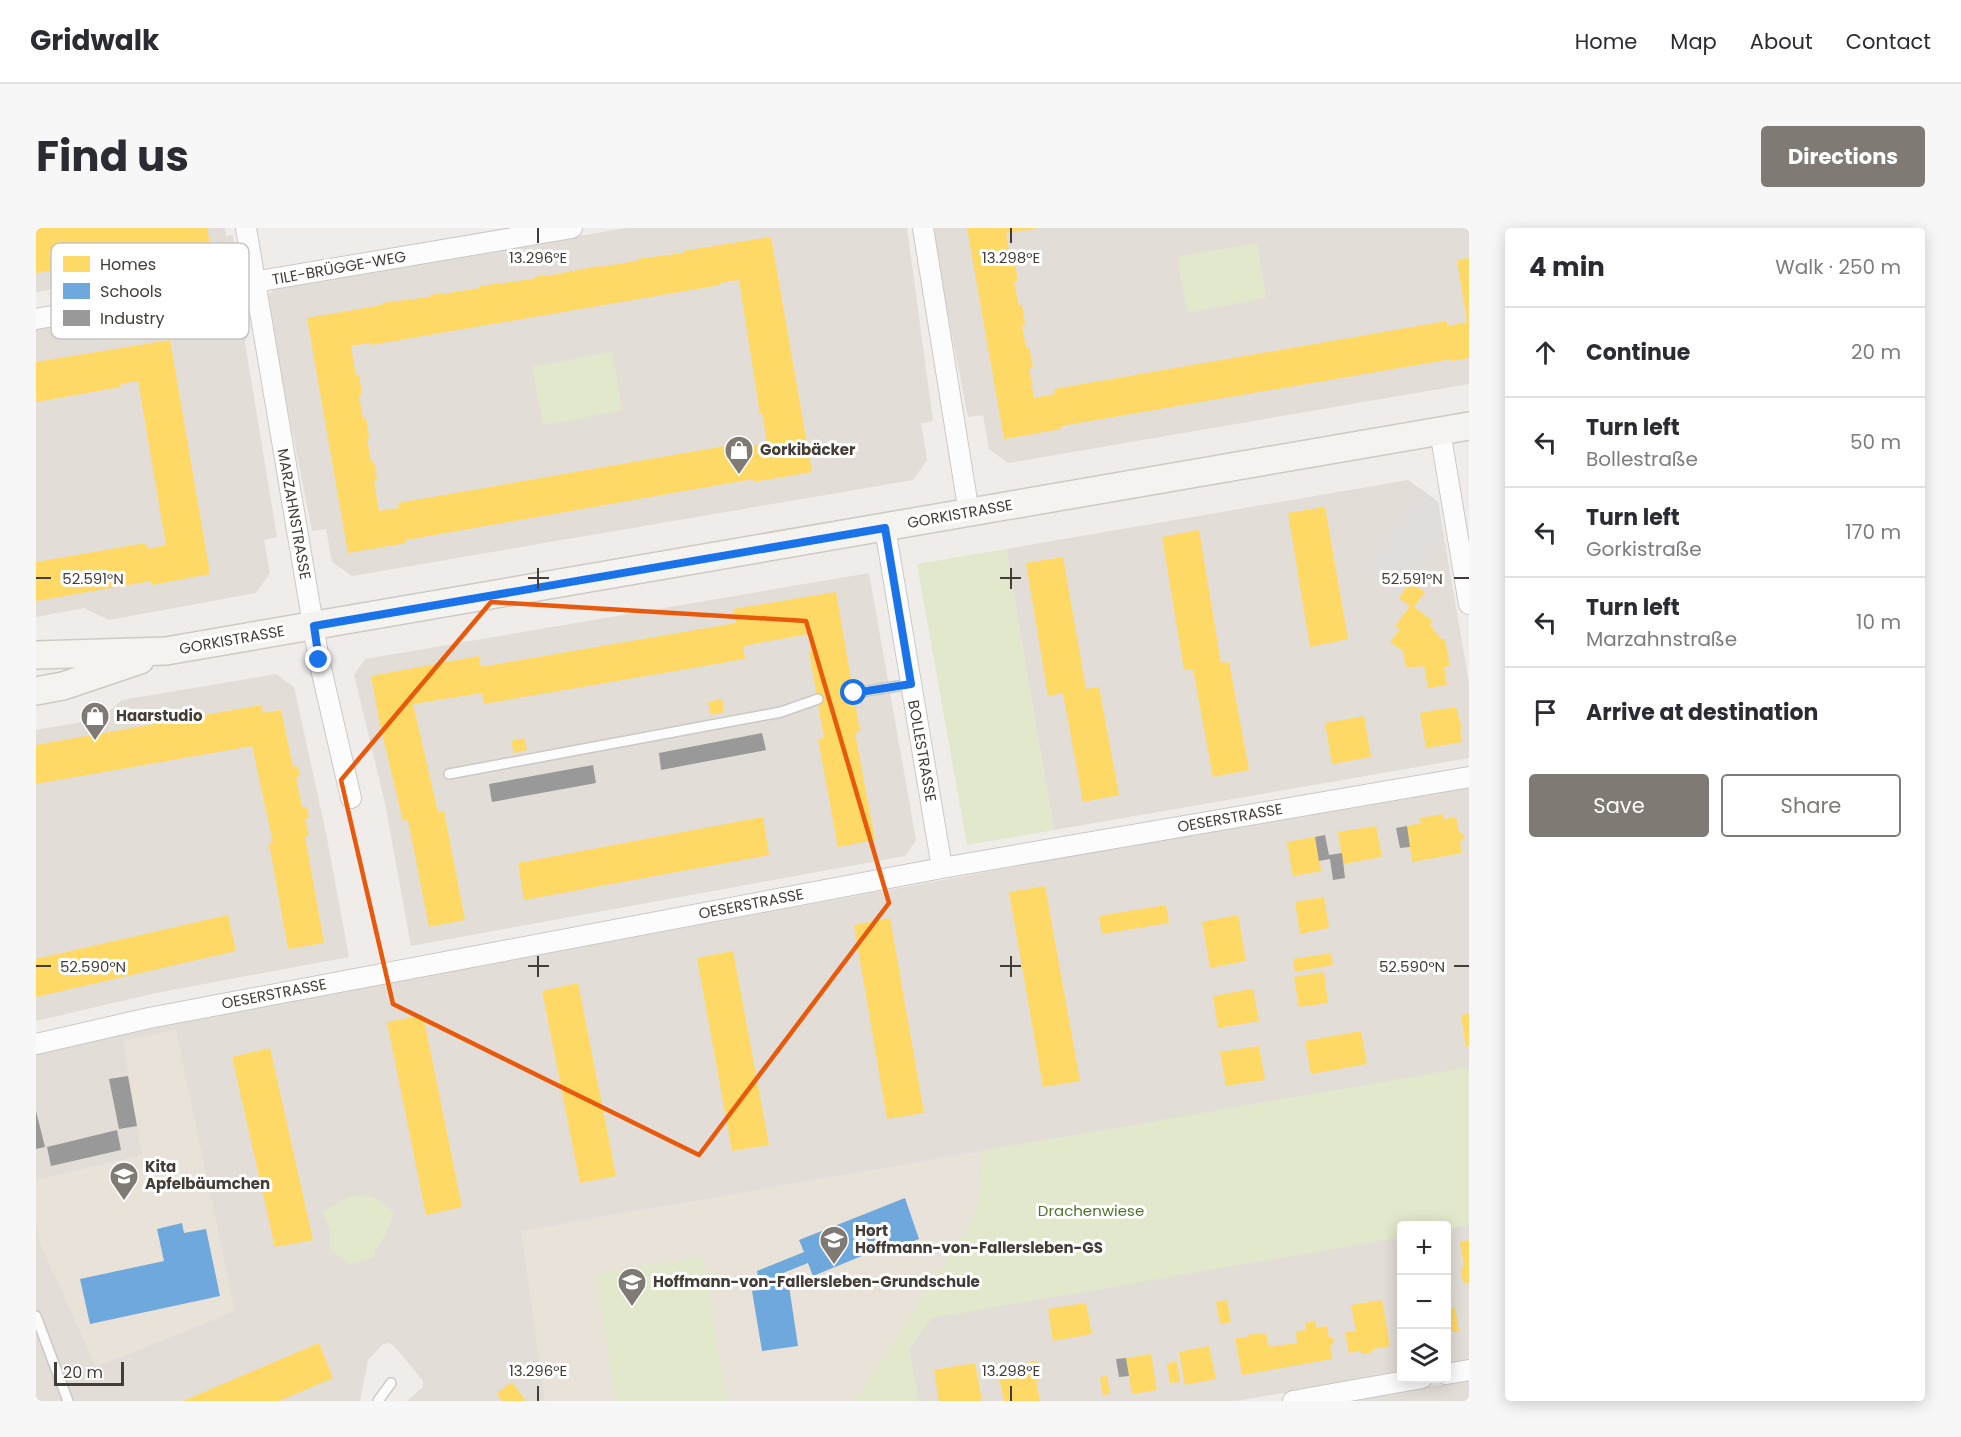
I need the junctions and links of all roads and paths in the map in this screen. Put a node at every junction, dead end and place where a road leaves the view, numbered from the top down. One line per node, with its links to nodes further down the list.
1 (246, 228): 4 (street, MARZAHNSTRASSE)
2 (572, 228): 6 (street, TILE-BRÜGGE-WEG)
3 (923, 228): 12 (street)
4 (248, 243)
5 (249, 246): 6 (street, MARZAHNSTRASSE)
6 (255, 282): 7 (street, TILE-BRÜGGE-WEG); 15 (street, MARZAHNSTRASSE)
7 (249, 283)
8 (51, 316): 9 (street, TILE-BRÜGGE-WEG)
9 (36, 319)
10 (1469, 426): 11 (main road, GORKISTRASSE)
11 (1440, 431): 12 (main road, GORKISTRASSE); 14 (street)
12 (969, 513): 13 (main road, GORKISTRASSE)
13 (885, 528): 15 (main road, GORKISTRASSE); 18 (street, BOLLESTRASSE)
14 (1469, 604)
15 (314, 626): 16 (main road, GORKISTRASSE); 24 (street, MARZAHNSTRASSE)
16 (166, 651): 17 (main road, GORKISTRASSE); 19 (main road, GORKISTRASSE)
17 (36, 655)
18 (911, 684): 20 (lane); 25 (street, BOLLESTRASSE)
19 (36, 691)
20 (854, 693)
21 (818, 699): 22 (lane)
22 (449, 774)
23 (1469, 777): 25 (street, OESERSTRASSE)
24 (351, 798)
25 (942, 868): 26 (street, OESERSTRASSE)
26 (36, 1044)
27 (36, 1316): 32 (lane)
28 (1469, 1370): 29 (street)
29 (1451, 1373)
30 (1397, 1382): 34 (street)
31 (391, 1383): 33 (lane)
32 (68, 1401)
33 (378, 1401)
34 (1293, 1401)

